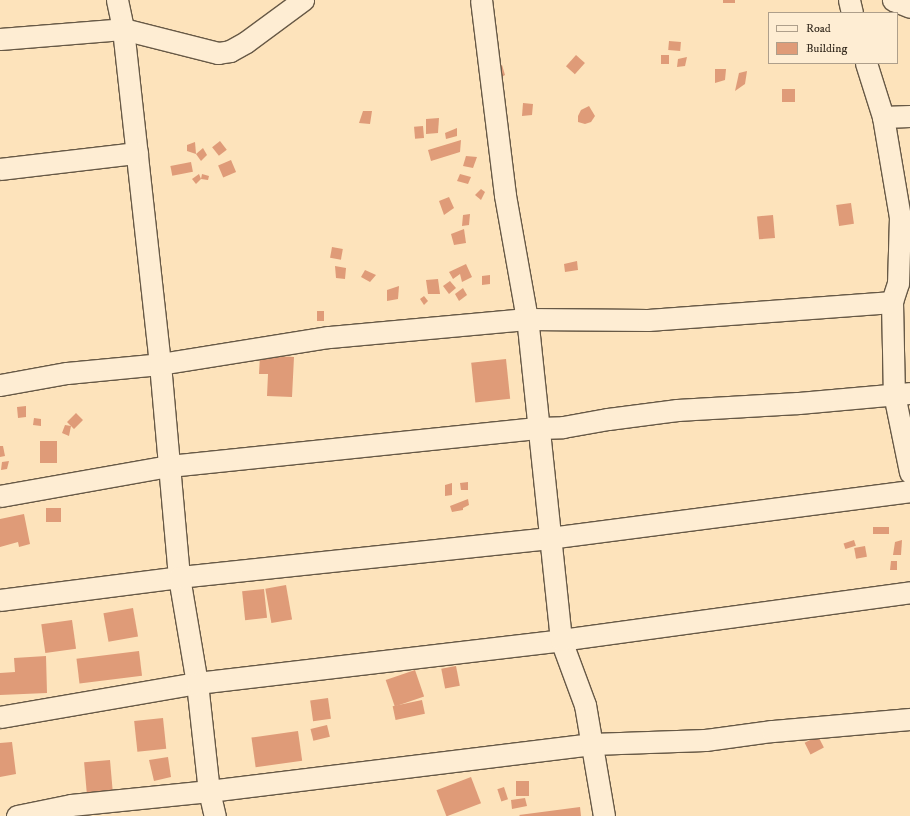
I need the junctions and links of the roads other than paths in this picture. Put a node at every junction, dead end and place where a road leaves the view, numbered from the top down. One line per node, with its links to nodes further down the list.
1 (117, 0): 8 (street)
2 (303, 0): 8 (street)
3 (481, 0): 17 (street)
4 (848, 0): 7 (street)
5 (893, 0): 6 (street)
6 (910, 7)
7 (852, 12)
8 (123, 29): 9 (street); 13 (street)
9 (0, 39)
10 (866, 64): 12 (street)
11 (910, 116): 12 (street)
12 (883, 117): 15 (street)
13 (137, 153): 14 (street); 18 (street)
14 (0, 169)
15 (905, 217): 16 (street)
16 (892, 302): 17 (street); 20 (street)
17 (527, 319): 18 (street); 21 (street)
18 (160, 364): 19 (street); 22 (street)
19 (0, 385)
20 (902, 394): 21 (street); 23 (street)
21 (539, 428): 22 (street); 26 (street)
22 (169, 466): 25 (street); 27 (street)
23 (910, 472)
24 (910, 491): 26 (street)
25 (0, 496)
26 (549, 538): 27 (street); 30 (street)
27 (179, 577): 29 (street); 31 (street)
28 (910, 592): 30 (street)
29 (0, 600)
30 (560, 640): 31 (street); 34 (street)
31 (197, 683): 32 (street); 35 (street)
32 (0, 717)
33 (910, 719): 34 (street)
34 (592, 744): 35 (street); 38 (street)
35 (209, 791): 36 (street); 37 (street)
36 (17, 816)
37 (216, 816)
38 (604, 816)

